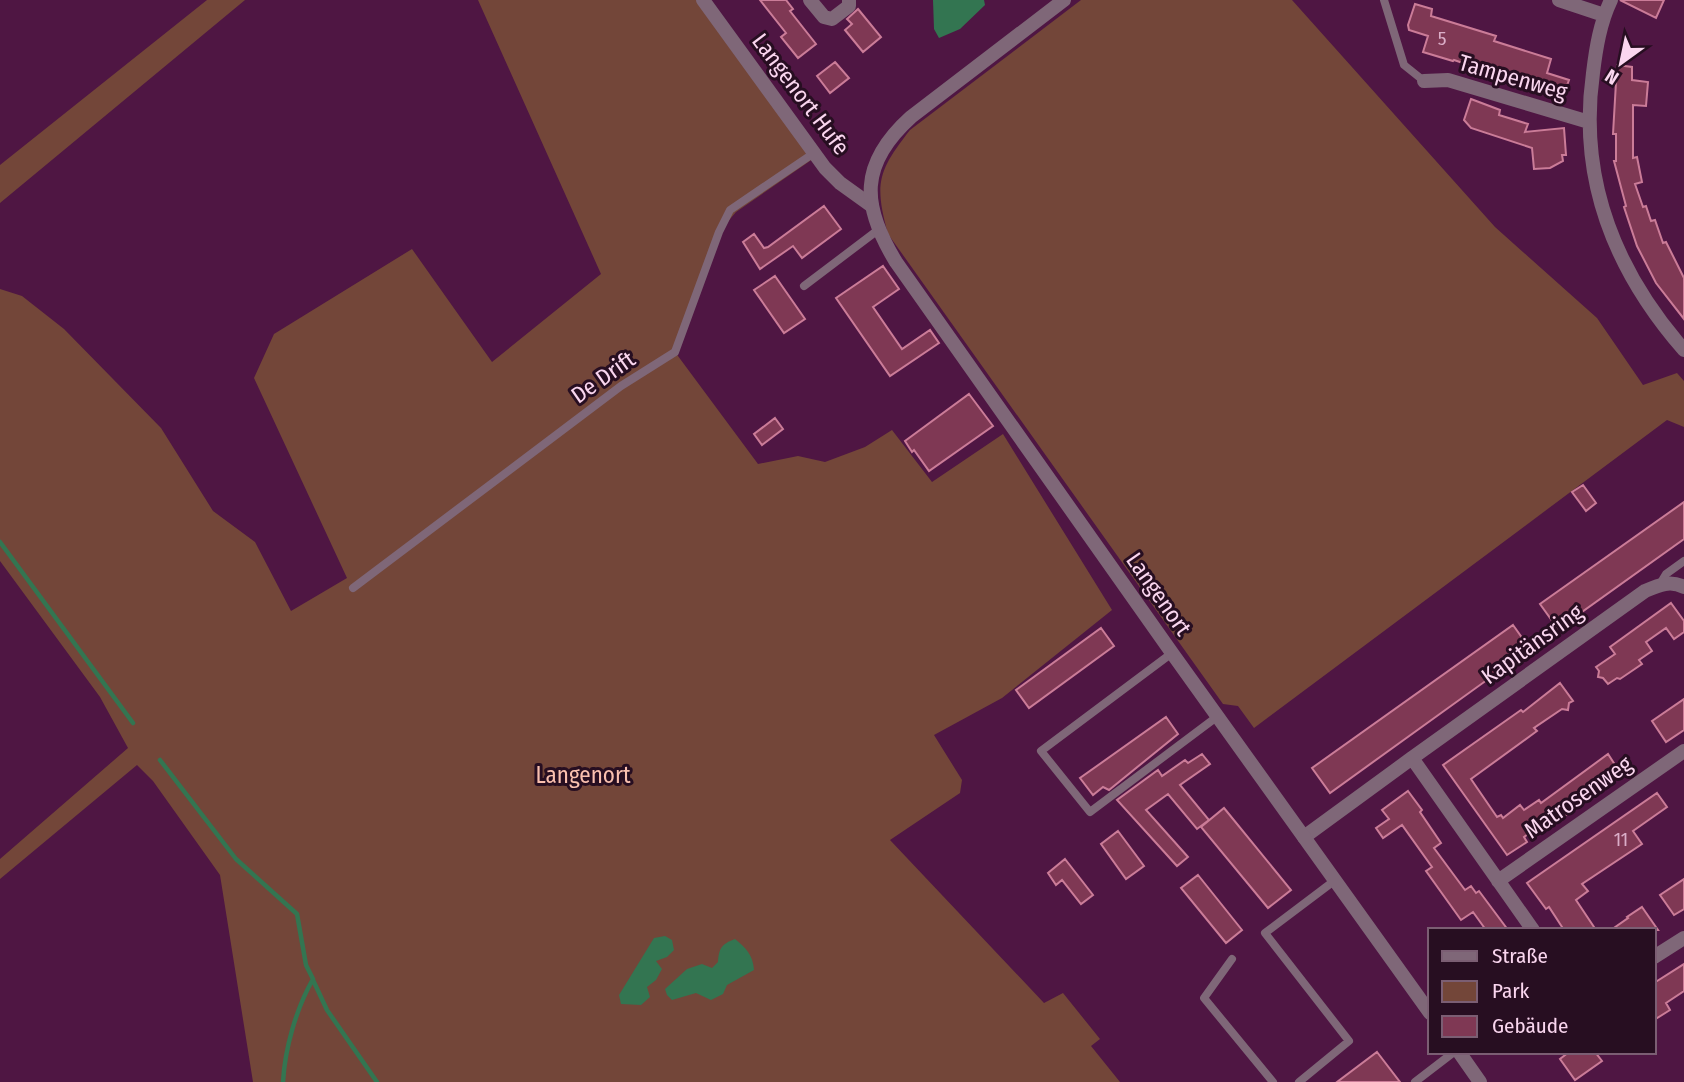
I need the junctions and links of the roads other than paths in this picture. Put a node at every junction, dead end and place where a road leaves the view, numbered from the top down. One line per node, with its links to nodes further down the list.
1 (703, 0): 11 (street, Langenort Hufe)
2 (810, 0): 3 (street)
3 (849, 0)
4 (1064, 0): 12 (street)
5 (1384, 0): 9 (lane)
6 (1559, 0): 8 (street)
7 (1611, 0): 8 (street)
8 (1604, 15): 10 (street)
9 (1424, 81): 10 (street, Tampenweg)
10 (1589, 122): 15 (street)
11 (814, 153): 12 (street, Langenort Hufe); 19 (lane, De Drift)
12 (871, 199): 13 (street, Langenort)
13 (878, 230): 14 (lane); 20 (street, Langenort)
14 (804, 286)
15 (1684, 350)
16 (1684, 561): 17 (lane)
17 (1660, 584): 18 (street); 23 (street, Kapitänsring)
18 (1684, 587)
19 (353, 588)
20 (1172, 653): 21 (street, Langenort); 21 (lane)
21 (1218, 716): 24 (street, Langenort)
22 (1684, 751): 26 (street, Matrosenweg)
23 (1412, 758): 24 (street, Kapitänsring); 26 (street)
24 (1304, 837): 25 (street, Langenort)
25 (1334, 881): 31 (street, Langenort); 35 (lane)
26 (1498, 881): 27 (street)
27 (1532, 928)
28 (1684, 938): 29 (street)
29 (1656, 956)
30 (1232, 958): 34 (lane)
31 (1428, 1010)
32 (1454, 1054): 36 (lane)
33 (1459, 1054): 37 (street)
34 (1273, 1082)
35 (1299, 1082)
36 (1415, 1082)
37 (1480, 1082)

